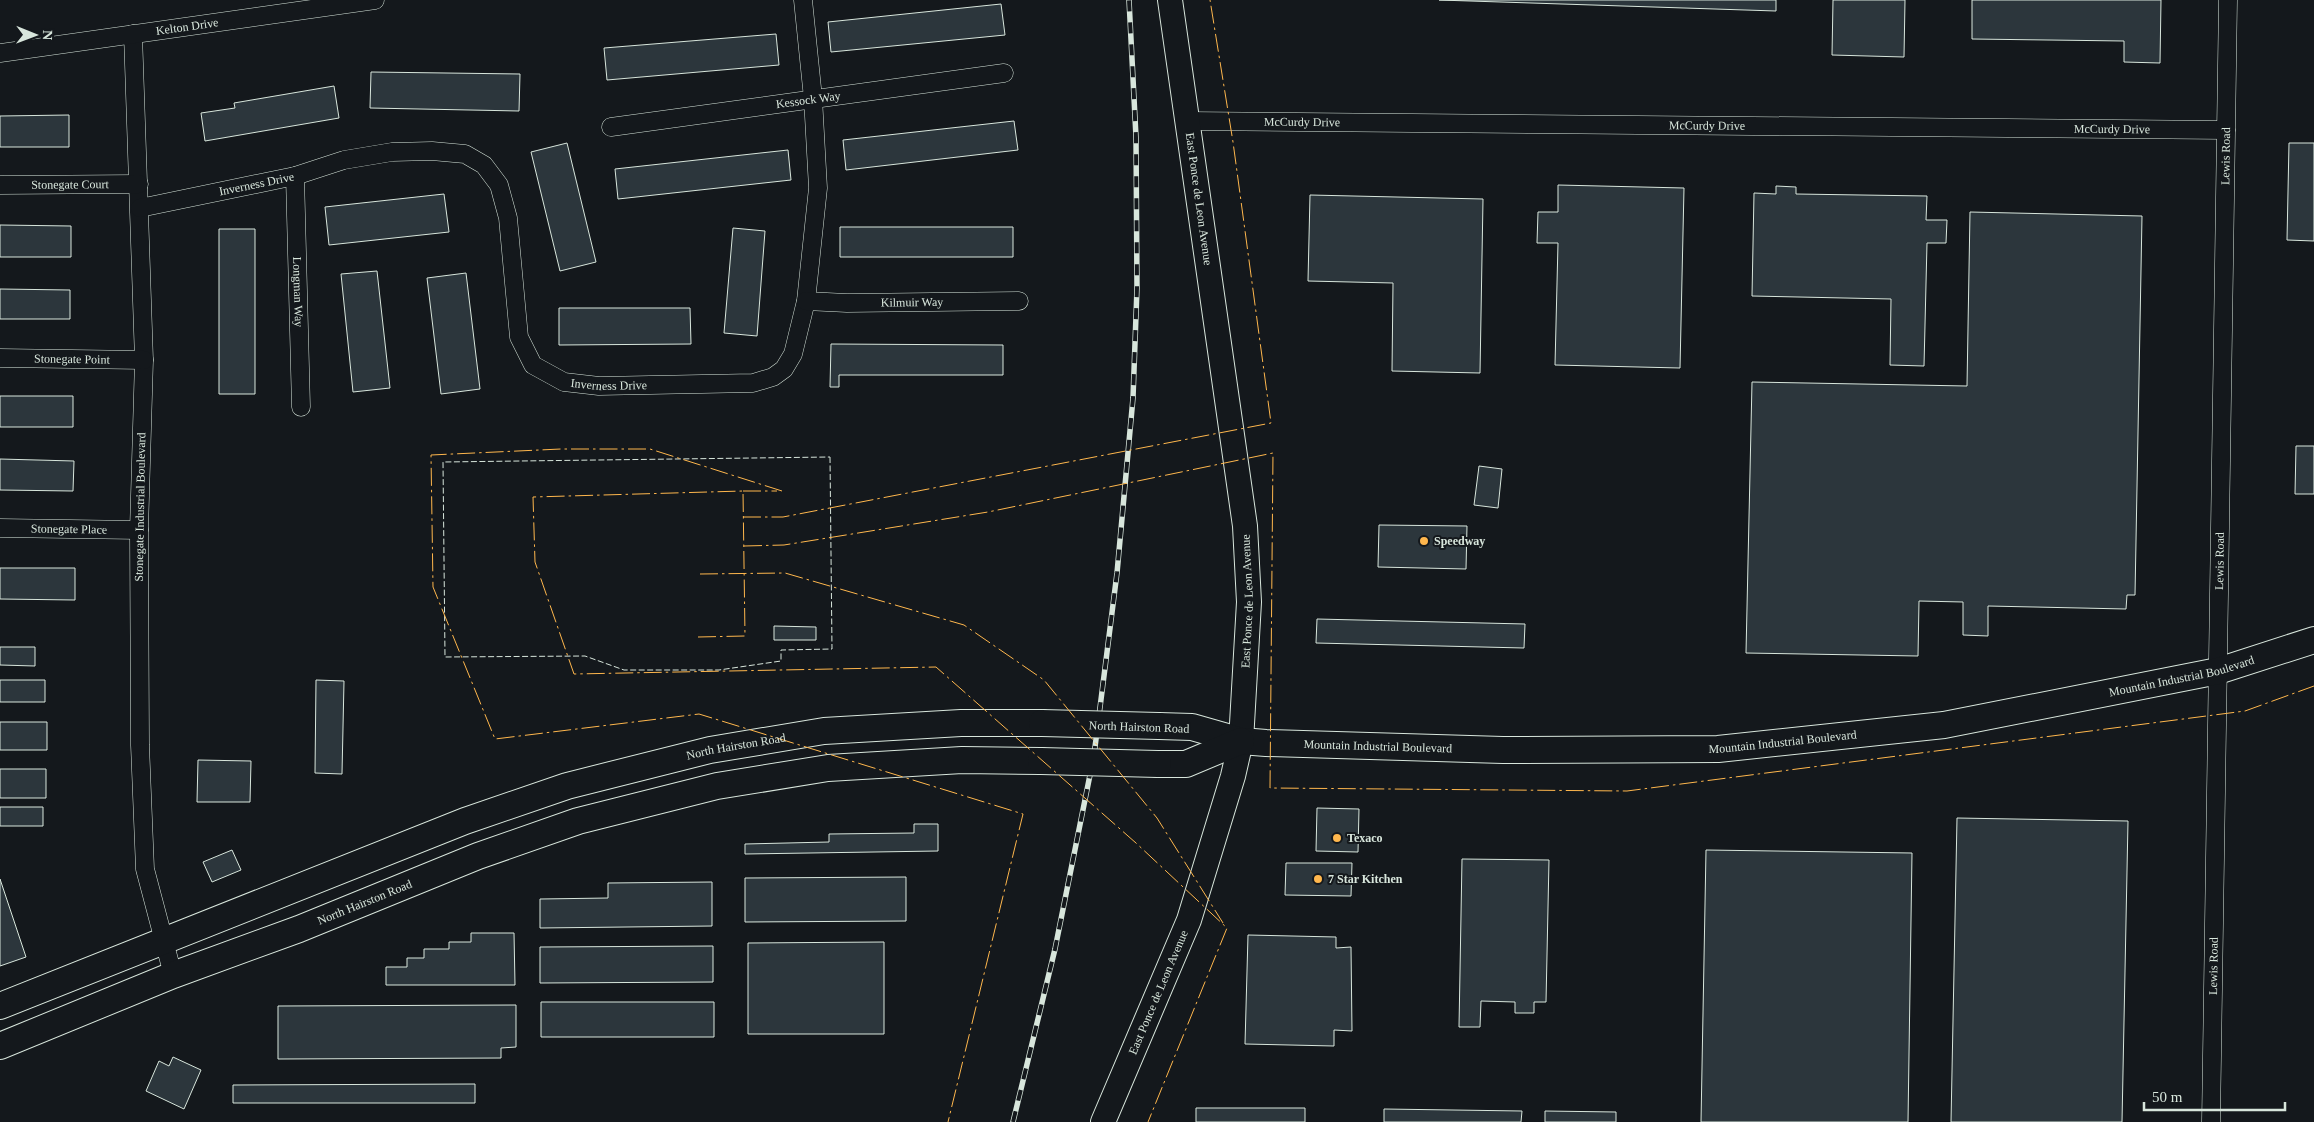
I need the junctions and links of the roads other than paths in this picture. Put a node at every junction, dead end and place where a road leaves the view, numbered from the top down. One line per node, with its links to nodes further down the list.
1 (375, 0): 5 (street, Kelton Drive)
2 (803, 0): 8 (street, Inverness Drive)
3 (1170, 0): 9 (main road, East Ponce de Leon Avenue)
4 (2228, 0): 11 (street, Lewis Road)
5 (133, 34): 6 (street, Kelton Drive); 13 (street, Stonegate Industrial Boulevard)
6 (0, 53)
7 (1004, 73): 8 (street, Kessock Way)
8 (813, 98): 10 (street, Kessock Way); 16 (street, Inverness Drive)
9 (1188, 121): 11 (street, McCurdy Drive); 25 (main road, East Ponce de Leon Avenue)
10 (611, 127)
11 (2226, 130): 24 (street, Lewis Road)
12 (295, 176): 15 (street, Inverness Drive); 16 (street, Inverness Drive); 20 (street, Longman Way)
13 (139, 184): 14 (street, Stonegate Court); 15 (street, Stonegate Industrial Boulevard)
14 (0, 186)
15 (140, 208): 19 (street, Stonegate Industrial Boulevard)
16 (806, 301): 17 (street, Kilmuir Way)
17 (1019, 301)
18 (0, 358): 19 (street, Stonegate Point)
19 (144, 360): 22 (street, Stonegate Industrial Boulevard)
20 (301, 408)
21 (0, 528): 22 (street, Stonegate Place)
22 (139, 530): 26 (street, Stonegate Industrial Boulevard)
23 (2314, 640): 24 (main road, Mountain Industrial Boulevard)
24 (2218, 671): 25 (main road, Mountain Industrial Boulevard); 31 (street, Lewis Road)
25 (1241, 741): 26 (main road, North Hairston Road, bridge); 27 (main road, North Hairston Road, bridge); 30 (main road, East Ponce de Leon Avenue)
26 (164, 942): 27 (street, Stonegate Industrial Boulevard); 28 (main road, North Hairston Road)
27 (173, 975): 29 (main road, North Hairston Road)
28 (0, 1006)
29 (0, 1046)
30 (1103, 1122)
31 (2211, 1122)

